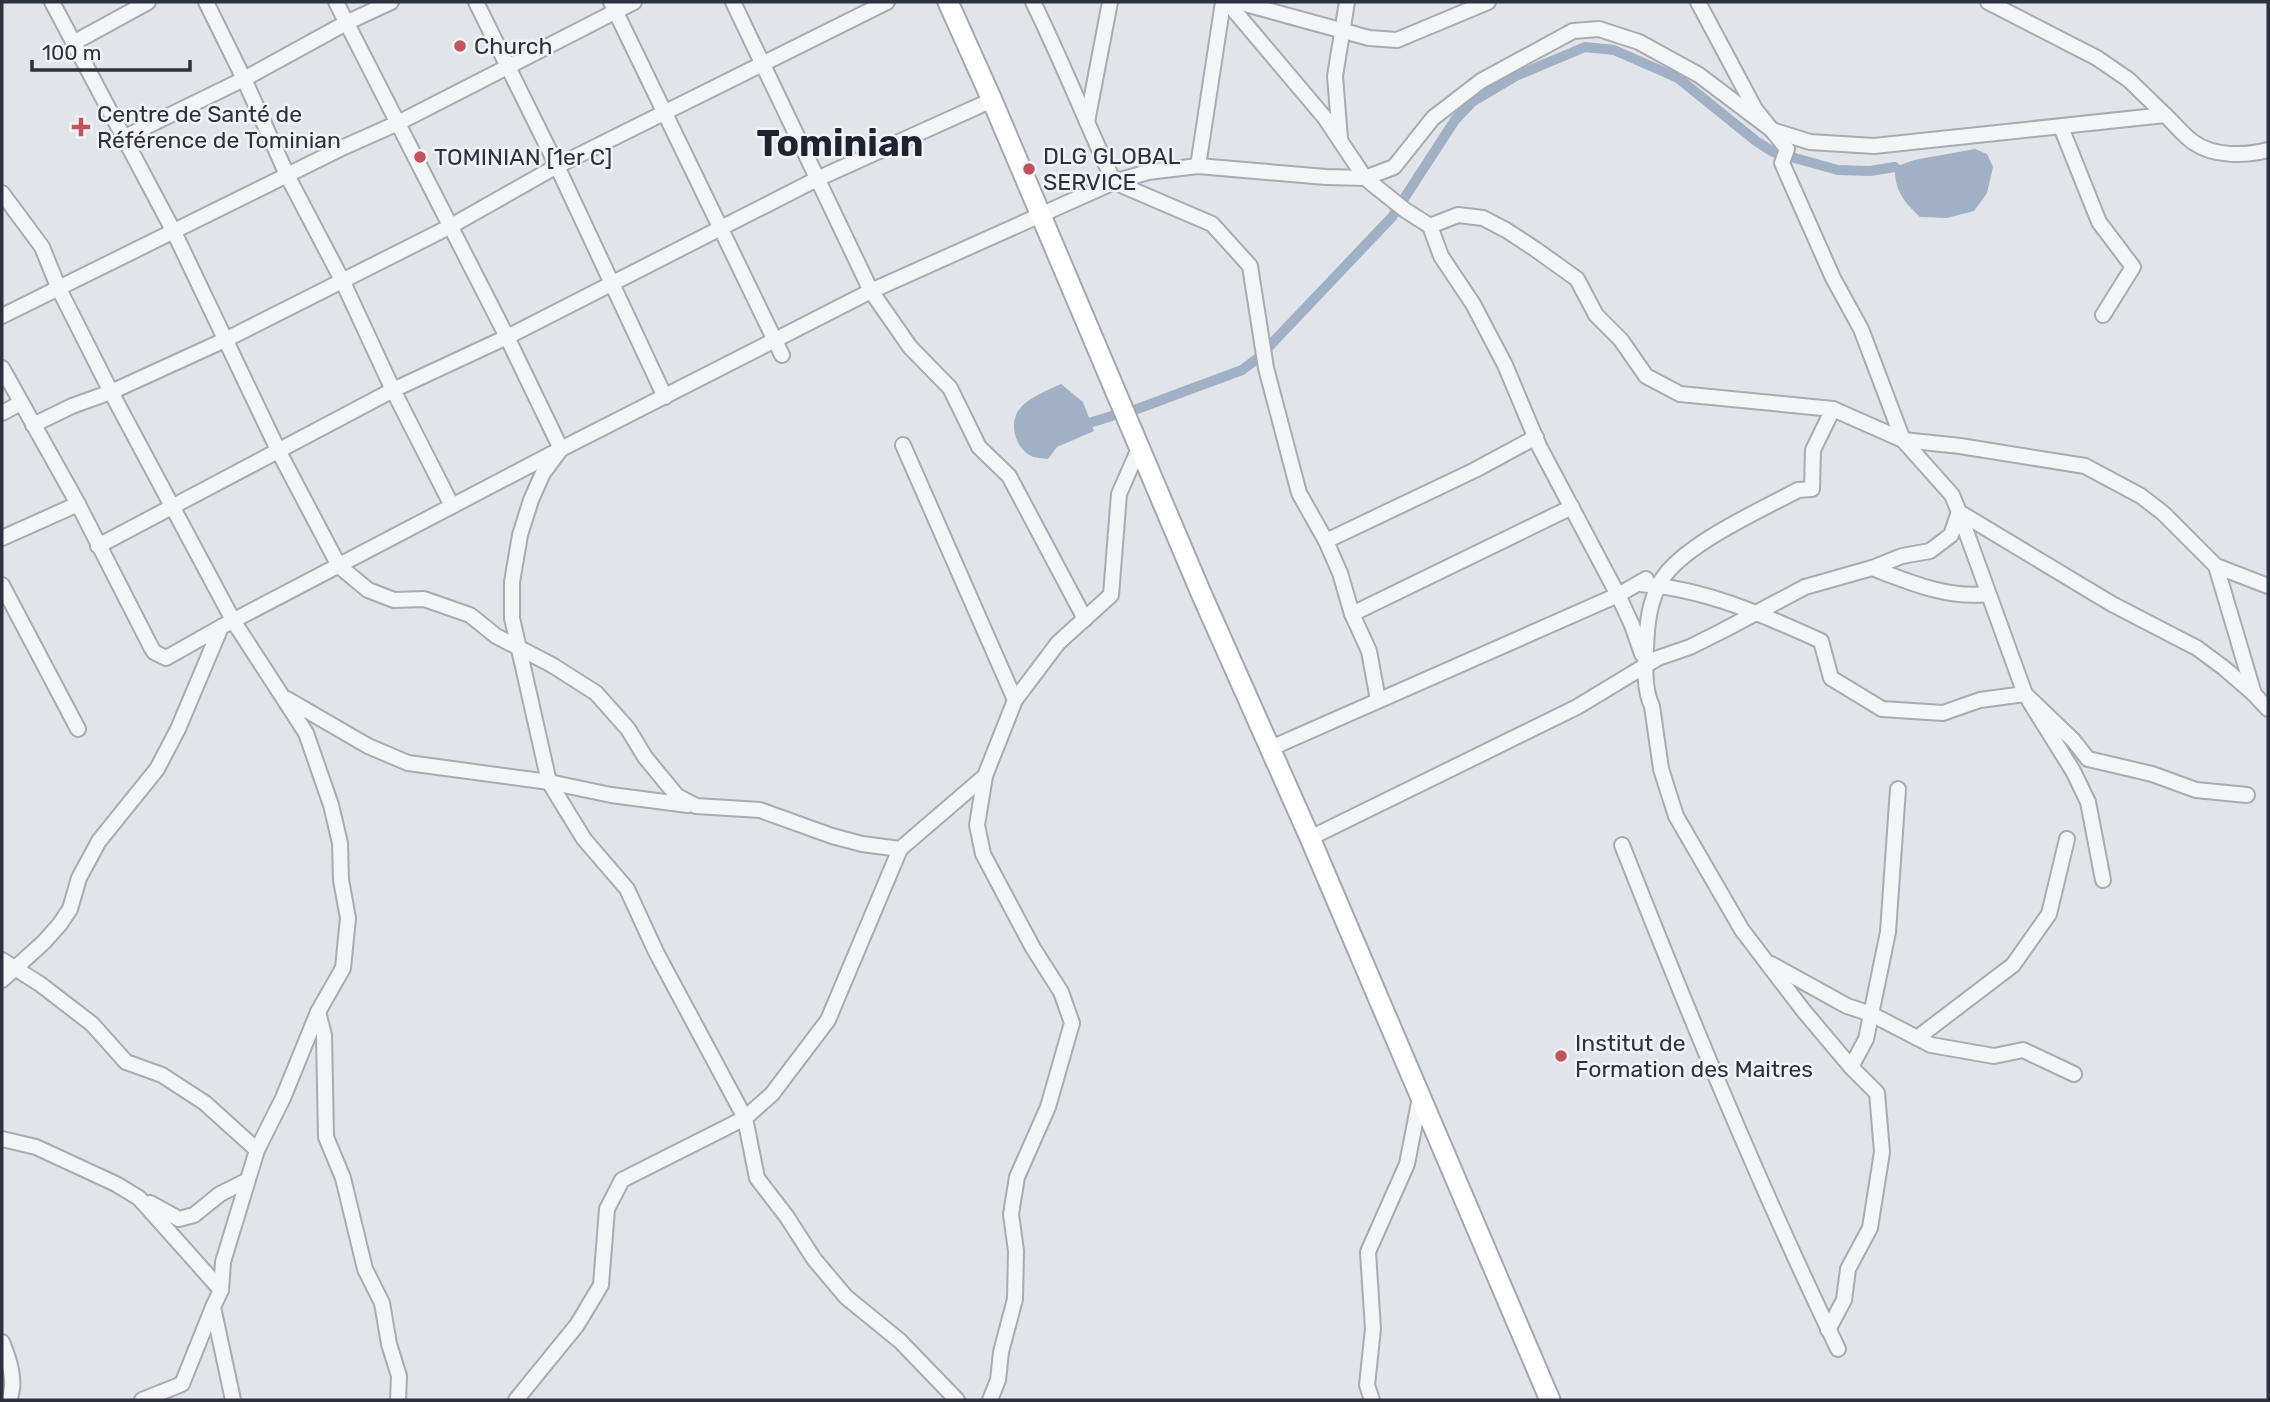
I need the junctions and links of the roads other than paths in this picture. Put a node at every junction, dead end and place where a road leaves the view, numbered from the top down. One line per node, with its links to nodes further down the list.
1 (52, 2): 22 (street)
2 (148, 2): 22 (street)
3 (206, 2): 25 (street)
4 (336, 2): 20 (street)
5 (391, 2): 20 (street)
6 (476, 2): 24 (street)
7 (634, 2): 19 (street)
8 (733, 2): 23 (street)
9 (887, 2): 23 (street)
10 (948, 2): 26 (main road)
11 (1033, 2): 30 (street)
12 (1110, 2): 30 (street)
13 (1225, 2): 34 (street); 37 (street)
14 (1238, 2): 21 (street)
15 (1347, 2): 21 (street)
16 (1488, 2): 21 (street)
17 (1698, 2): 32 (street)
18 (1988, 2): 28 (street)
19 (613, 6): 24 (street); 27 (street)
20 (346, 23): 25 (street); 29 (street)
21 (1342, 30): 34 (street)
22 (75, 42): 33 (street)
23 (761, 65): 27 (street); 40 (street)
24 (509, 67): 29 (street); 36 (street)
25 (244, 79): 33 (street); 38 (street)
26 (992, 100): 40 (street); 45 (main road)
27 (664, 112): 36 (street); 48 (street)
28 (2165, 115): 31 (street); 35 (street)
29 (398, 123): 38 (street); 46 (street)
30 (1087, 124): 41 (street)
31 (2061, 127): 32 (street); 54 (street)
32 (1772, 130): 39 (street); 69 (street)
33 (123, 138): 49 (street)
34 (1340, 140): 39 (street)
35 (2268, 150)
36 (557, 166): 46 (street); 51 (street)
37 (1198, 166): 39 (street); 41 (street)
38 (288, 177): 49 (street); 50 (street)
39 (1365, 178): 47 (street)
40 (817, 179): 48 (street); 53 (street)
41 (1114, 182): 45 (street); 80 (street)
42 (2, 192): 44 (street)
43 (2, 203): 44 (street)
44 (16, 214): 52 (street)
45 (1041, 214): 53 (street); 71 (main road)
46 (451, 226): 50 (street); 56 (street)
47 (1430, 226): 65 (street); 68 (street)
48 (722, 229): 51 (street); 58 (street)
49 (174, 232): 52 (street); 57 (street)
50 (342, 280): 57 (street); 61 (street)
51 (612, 284): 56 (street); 63 (street)
52 (59, 289): 55 (street); 62 (street)
53 (871, 291): 58 (street); 94 (street)
54 (2103, 315)
55 (2, 316)
56 (507, 337): 61 (street); 72 (street)
57 (227, 339): 62 (street); 73 (street)
58 (775, 341): 59 (street); 63 (street)
59 (782, 355)
60 (2, 368): 64 (street)
61 (393, 390): 73 (street); 75 (street)
62 (111, 393): 67 (street); 76 (street)
63 (665, 397): 72 (street)
64 (21, 403): 66 (street); 67 (street)
65 (1833, 409): 69 (street); 82 (street)
66 (2, 413)
67 (33, 425): 74 (street)
68 (1536, 437): 77 (street); 80 (street)
69 (1903, 440): 78 (street); 84 (street)
70 (903, 445): 101 (street)
71 (1140, 446): 94 (street); 105 (main road)
72 (561, 449): 75 (street); 96 (street)
73 (279, 452): 76 (street); 83 (street)
74 (78, 503): 79 (street); 81 (street)
75 (452, 506): 83 (street)
76 (174, 507): 81 (street); 95 (street)
77 (1572, 507): 91 (street); 93 (street)
78 (1959, 512): 85 (street); 90 (street); 99 (street)
79 (2, 538)
80 (1326, 541): 93 (street)
81 (98, 546): 95 (street)
82 (1686, 553): 86 (street); 88 (street)
83 (339, 566): 95 (street); 96 (street)
84 (2216, 566): 89 (street); 99 (street)
85 (1872, 568): 90 (street); 92 (street)
86 (1639, 584): 88 (street); 91 (street)
87 (2, 585): 104 (street)
88 (1659, 585): 92 (street); 97 (street)
89 (2268, 586)
90 (1989, 594): 98 (street)
91 (1618, 595): 97 (street); 102 (street)
92 (1758, 612): 97 (street); 98 (street)
93 (1352, 614): 102 (street)
94 (1085, 619): 101 (street)
95 (227, 624): 100 (street); 117 (street)
96 (519, 648): 107 (street); 110 (street)
97 (1645, 665): 111 (street); 116 (street)
98 (2025, 694): 109 (street); 115 (street)
99 (2254, 694): 103 (street)
100 (282, 696): 107 (street); 119 (street)
101 (1015, 700): 106 (street)
102 (1378, 700): 105 (street)
103 (2268, 709)
104 (78, 729)
105 (1271, 748): 111 (main road)
106 (985, 776): 114 (street); 142 (street)
107 (549, 782): 110 (street); 125 (street)
108 (1898, 789): 120 (street)
109 (2246, 795)
110 (696, 806): 114 (street)
111 (1310, 838): 124 (main road)
112 (2067, 839): 121 (street)
113 (1622, 845): 132 (street)
114 (900, 849): 125 (street)
115 (2103, 880)
116 (1766, 962): 120 (street); 122 (street)
117 (8, 964): 118 (street); 127 (street)
118 (2, 980)
119 (318, 1012): 127 (street); 139 (street)
120 (1871, 1014): 121 (street); 122 (street)
121 (1916, 1038): 123 (street)
122 (1851, 1067): 132 (street)
123 (2074, 1074)
124 (1420, 1095): 143 (street); 144 (main road)
125 (745, 1118): 140 (street); 141 (street)
126 (2, 1139): 129 (street)
127 (257, 1150): 128 (street)
128 (246, 1181): 129 (street); 130 (street)
129 (139, 1198): 130 (street)
130 (221, 1290): 131 (street)
131 (213, 1307): 135 (street); 138 (street)
132 (1828, 1330): 134 (street)
133 (2, 1342): 136 (street)
134 (1838, 1349)
135 (167, 1398): 137 (street)
136 (9, 1400)
137 (142, 1400)
138 (233, 1400)
139 (398, 1400)
140 (516, 1400)
141 (957, 1400)
142 (990, 1400)
143 (1372, 1400)
144 (1550, 1400)

